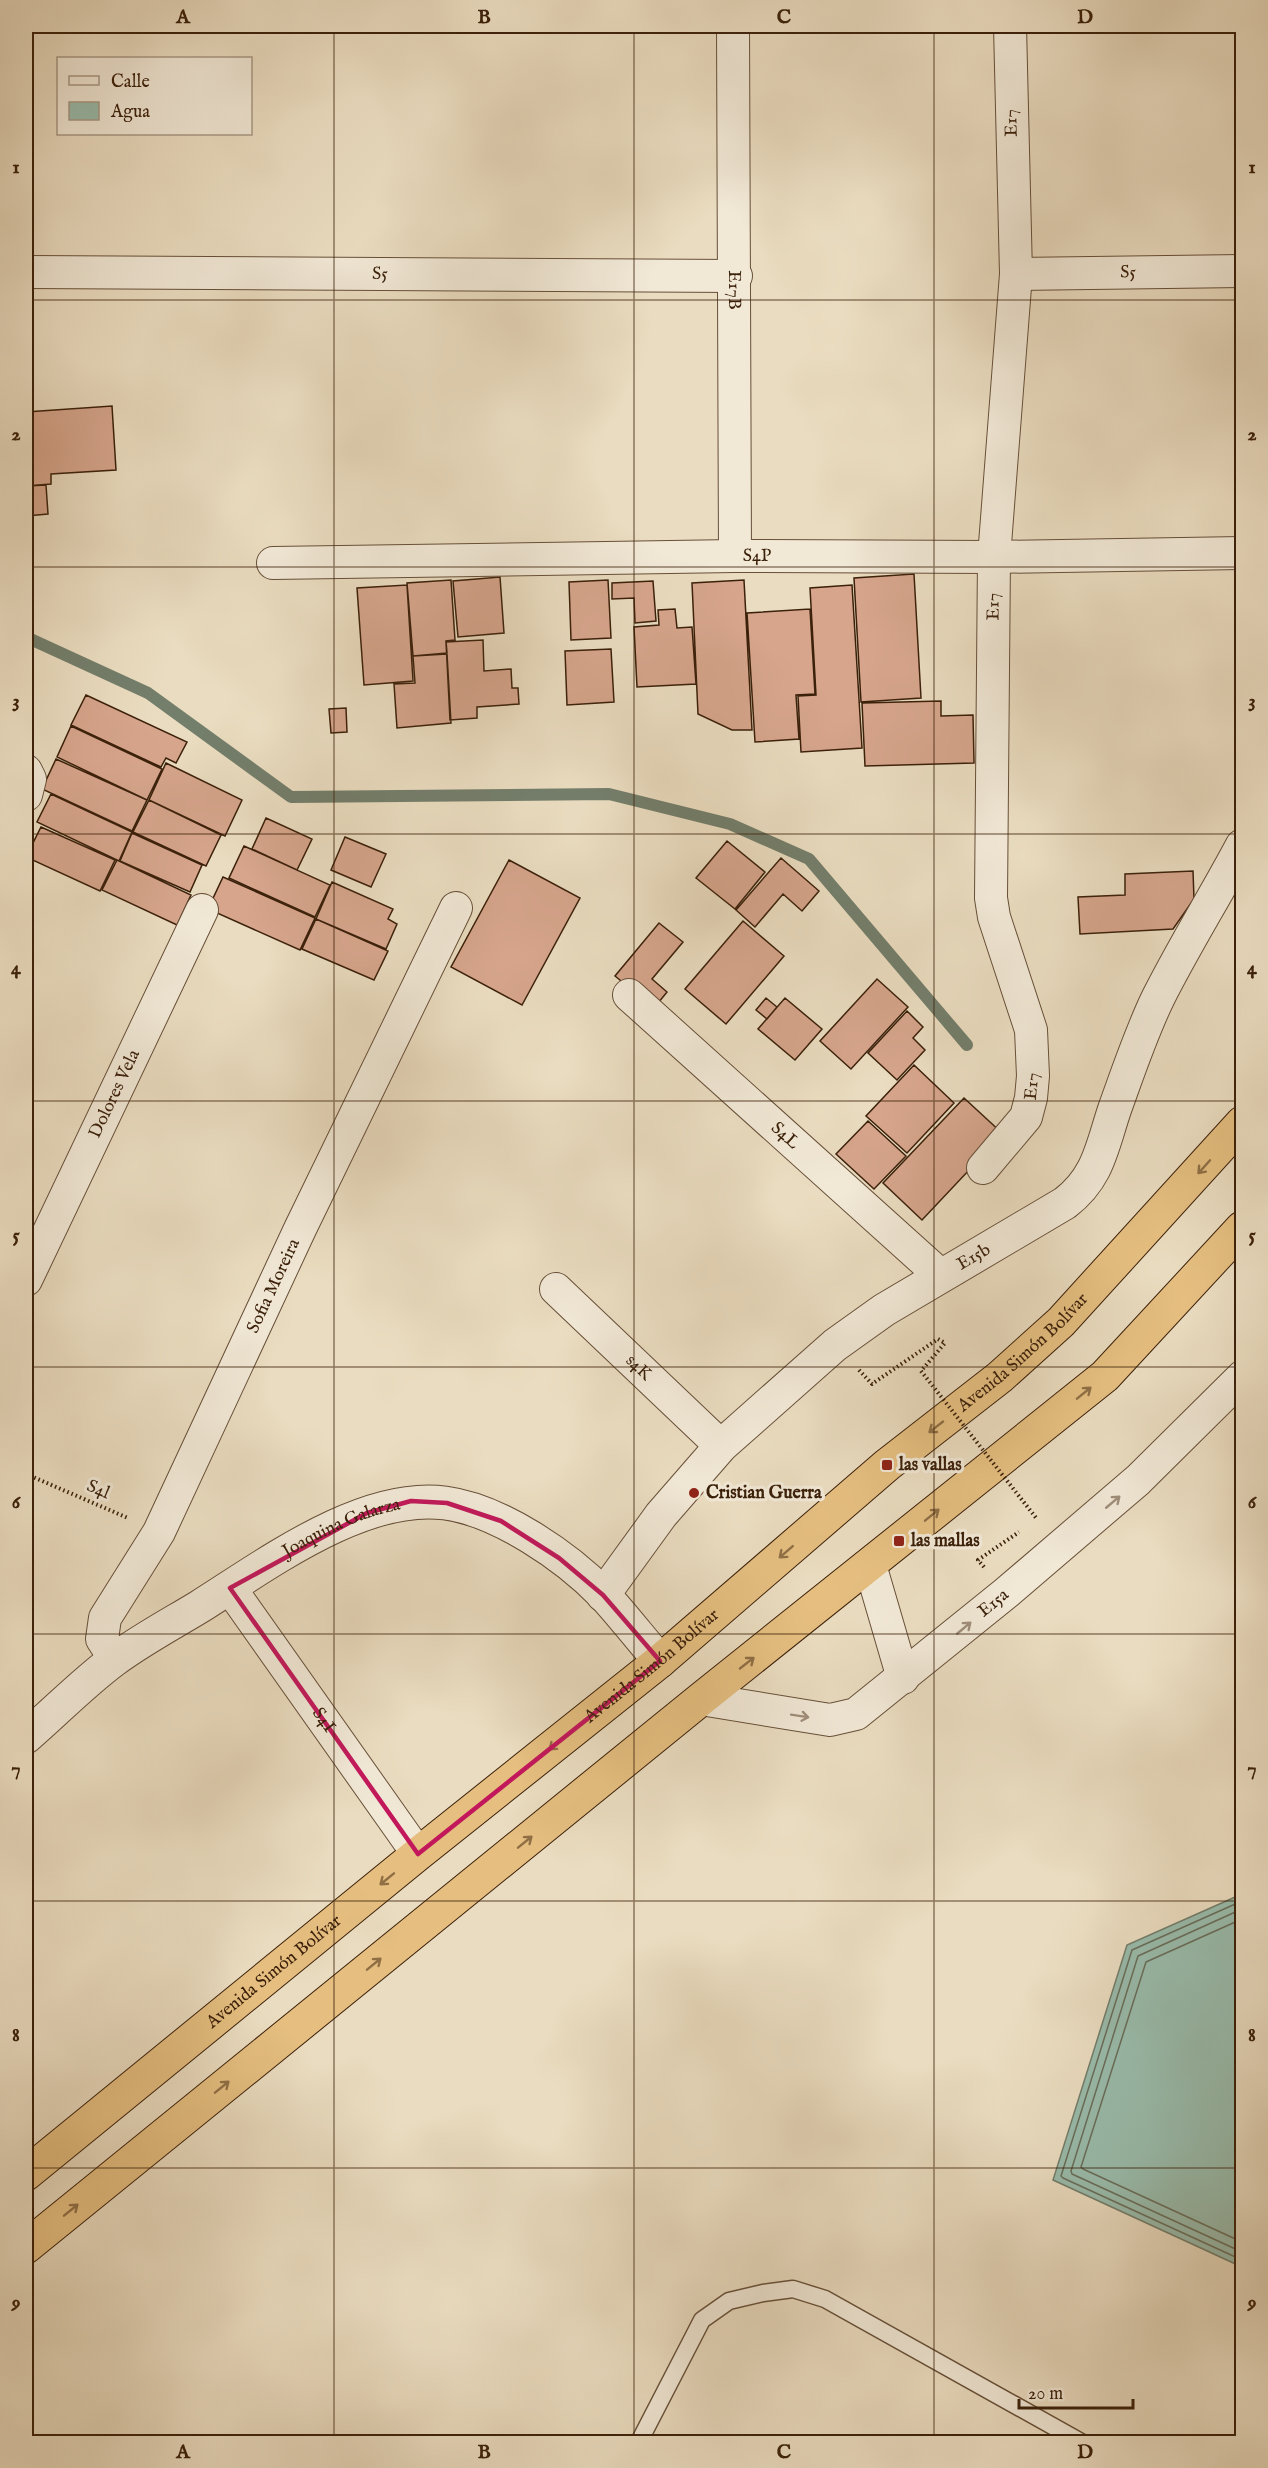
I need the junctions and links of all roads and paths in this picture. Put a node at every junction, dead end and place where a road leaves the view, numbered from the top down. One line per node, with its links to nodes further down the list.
1 (733, 26): 6 (street, E17B)
2 (1010, 26): 5 (street, E17)
3 (1242, 271): 5 (street, S5)
4 (26, 272): 6 (street, S5)
5 (1016, 274): 9 (street, E17)
6 (735, 276): 8 (street, E17B)
7 (1242, 553): 9 (street, S4P)
8 (735, 556): 9 (street, S4P); 10 (street, S4P)
9 (994, 557): 18 (street, E17)
10 (273, 563)
11 (26, 771): 12 (street)
12 (26, 795)
13 (1242, 846): 20 (street, E15b)
14 (456, 908): 27 (street, Sofia Moreira)
15 (202, 910): 21 (street, Dolores Vela)
16 (629, 995): 20 (street, S4L)
17 (1242, 1123): 33 (highway, Avenida Simón Bolívar, one-way to 33)
18 (983, 1168)
19 (1242, 1228): 29 (highway, one-way to 19)
20 (940, 1275): 25 (street, E15b)
21 (26, 1280)
22 (556, 1289): 25 (street, s4K)
23 (1242, 1377): 34 (street, E15a, one-way to 23)
24 (872, 1384): 28 (path, bridge)
25 (721, 1446): 31 (street, E15b)
26 (26, 1474): 27 (path, S4l)
27 (159, 1532): 32 (street, Sofia Moreira)
28 (978, 1560)
29 (870, 1566): 34 (street); 35 (highway, one-way to 29)
30 (230, 1588): 31 (street, Joaquina Galarza); 32 (street, Joaquina Galarza); 37 (street, S4I)
31 (603, 1594): 33 (street, Joaquina Galarza)
32 (115, 1659): 36 (street, Joaquina Galarza)
33 (660, 1660): 37 (highway, Avenida Simón Bolívar, one-way to 37)
34 (903, 1678): 35 (street, E15a, one-way to 34)
35 (701, 1699): 39 (highway, one-way to 35)
36 (26, 1737)
37 (418, 1854): 38 (highway, Avenida Simón Bolívar, one-way to 38)
38 (26, 2174)
39 (26, 2247)
40 (639, 2442): 41 (lane)
41 (1081, 2442)

